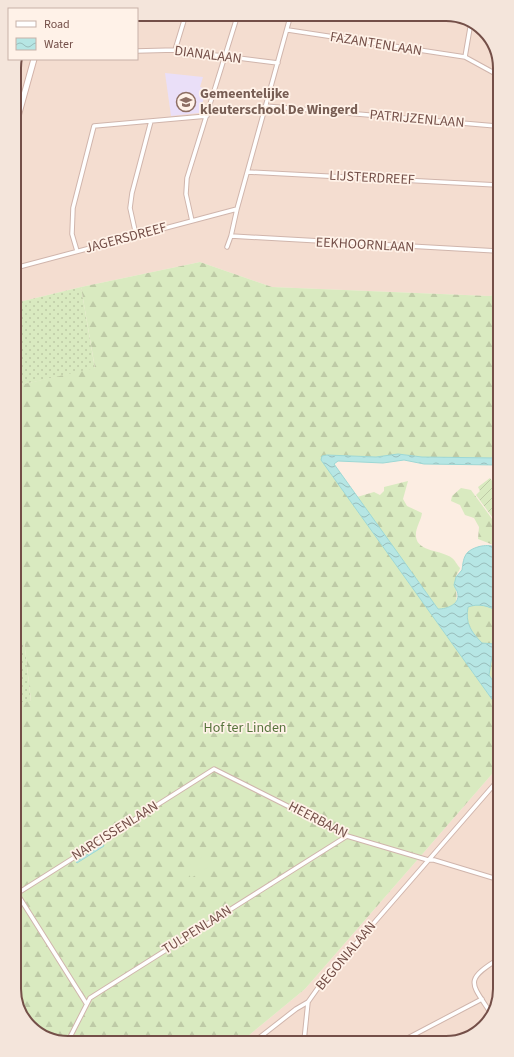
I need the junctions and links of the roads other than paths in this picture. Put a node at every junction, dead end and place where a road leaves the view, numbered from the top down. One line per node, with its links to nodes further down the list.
1 (184, 21): 6 (street)
2 (236, 21): 8 (street)
3 (290, 21): 5 (street)
4 (470, 28): 9 (street)
5 (288, 30): 9 (street, FAZANTENLAAN); 11 (street)
6 (175, 50): 7 (street, DIANALAAN); 8 (street, DIANALAAN)
7 (138, 51)
8 (226, 56): 11 (street, DIANALAAN); 15 (street)
9 (465, 57): 12 (street)
10 (34, 60): 13 (street)
11 (278, 63): 14 (street)
12 (493, 72)
13 (21, 106)
14 (266, 106): 17 (street, PATRIJZENLAAN); 18 (street)
15 (206, 116): 16 (street); 21 (street)
16 (151, 121): 22 (street); 25 (street)
17 (493, 126)
18 (248, 172): 19 (street, LIJSTERDREEF); 20 (street)
19 (493, 185)
20 (237, 209): 21 (street, JAGERSDREEF); 23 (street)
21 (192, 221): 22 (street, JAGERSDREEF)
22 (136, 235): 25 (street, JAGERSDREEF)
23 (232, 236): 24 (street); 26 (street, EEKHOORNLAAN)
24 (227, 247)
25 (77, 251): 27 (street, JAGERSDREEF)
26 (493, 251)
27 (21, 266)
28 (212, 769): 30 (street, HEERBAAN); 33 (street, NARCISSENLAAN)
29 (493, 786): 31 (street, BEGONIALAAN)
30 (347, 836): 31 (street, HEERBAAN); 38 (street, TULPENLAAN)
31 (428, 860): 32 (street, HEERBAAN); 37 (street, BEGONIALAAN)
32 (493, 878)
33 (21, 892)
34 (21, 899): 38 (street)
35 (493, 963): 36 (street)
36 (482, 999): 39 (street); 43 (street)
37 (308, 1002): 41 (street, BEGONIALAAN); 42 (street)
38 (86, 1003): 40 (street, TULPENLAAN)
39 (488, 1009)
40 (70, 1036)
41 (261, 1036)
42 (304, 1036)
43 (412, 1036)

